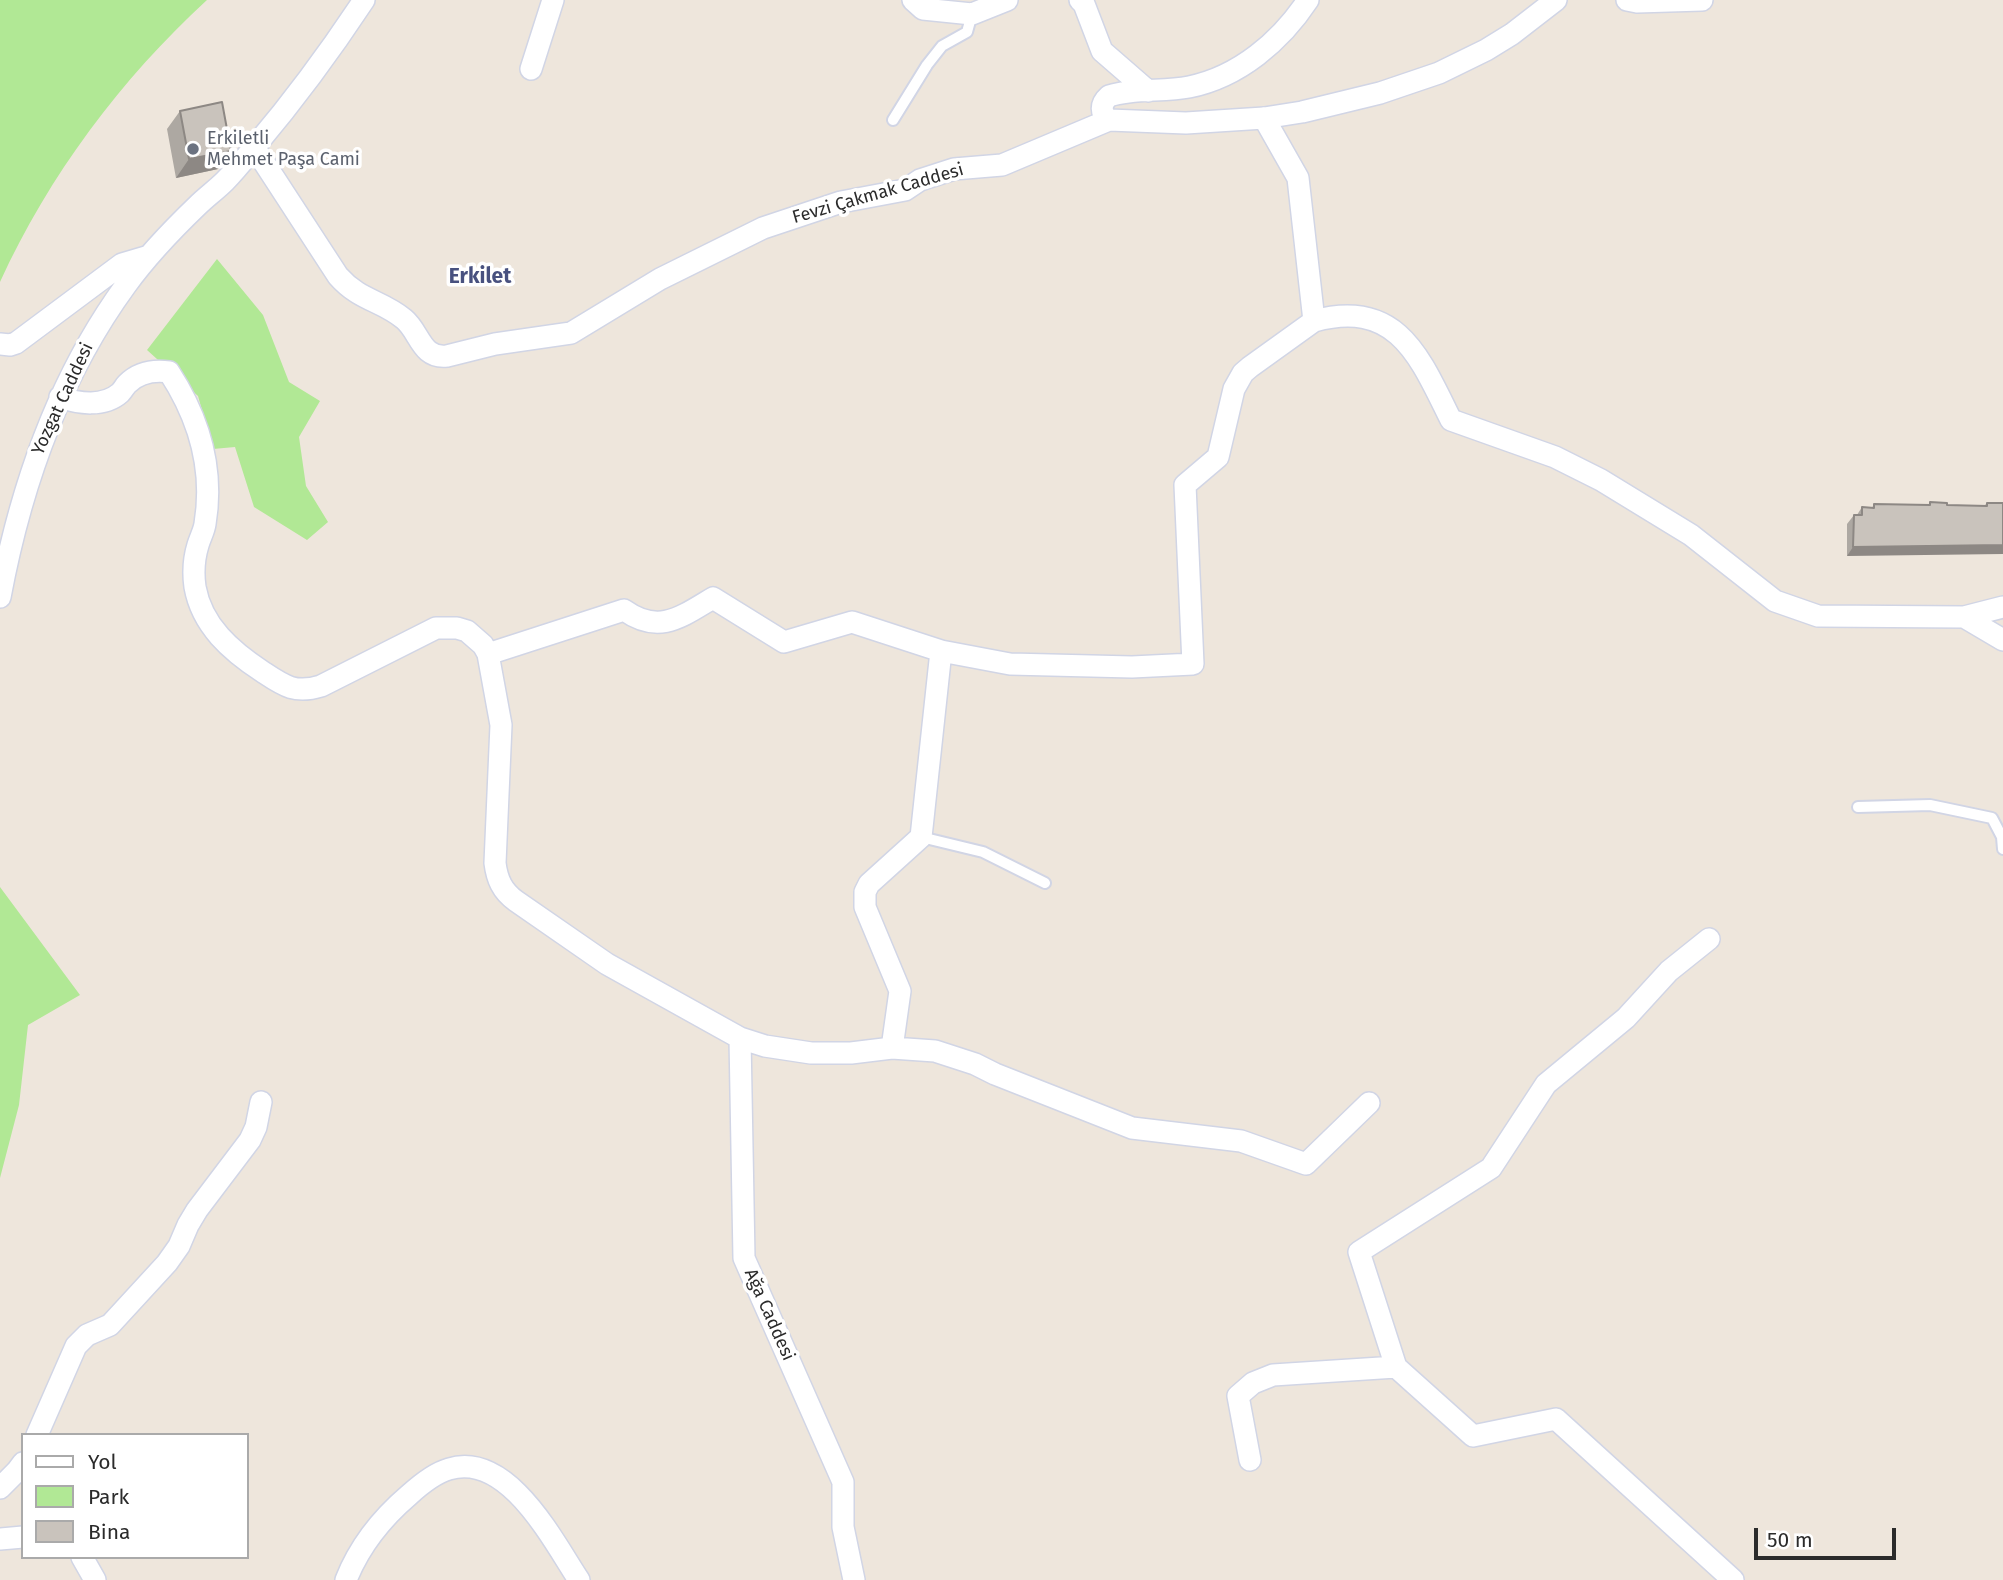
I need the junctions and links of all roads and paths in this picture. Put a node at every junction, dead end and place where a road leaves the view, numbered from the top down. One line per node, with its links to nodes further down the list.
1 (364, 0): 16 (street, Yozgat Caddesi)
2 (553, 0): 11 (street)
3 (913, 0): 10 (street)
4 (1007, 0): 10 (street)
5 (1080, 0): 12 (street)
6 (1308, 0): 12 (street)
7 (1556, 0): 13 (street, Fevzi Çakmak Caddesi)
8 (1627, 0): 9 (street)
9 (1702, 0)
10 (972, 14): 14 (lane)
11 (531, 69)
12 (1148, 92): 15 (street)
13 (1264, 118): 15 (street, Fevzi Çakmak Caddesi); 18 (street)
14 (893, 120)
15 (1109, 120): 16 (street, Fevzi Çakmak Caddesi)
16 (254, 147): 17 (street, Yozgat Caddesi)
17 (149, 256): 19 (street); 20 (street, Yozgat Caddesi)
18 (1314, 321): 24 (street); 26 (street)
19 (0, 344)
20 (60, 397): 21 (street, Yozgat Caddesi); 27 (street)
21 (5, 554): 22 (street, Yozgat Caddesi)
22 (0, 597)
23 (2003, 607): 24 (street)
24 (1964, 617): 25 (street)
25 (2003, 640)
26 (941, 651): 27 (street); 29 (street)
27 (488, 654): 33 (street)
28 (1858, 807): 30 (lane)
29 (921, 837): 31 (lane); 34 (street)
30 (2003, 849)
31 (1045, 883)
32 (1709, 939): 37 (street)
33 (740, 1038): 34 (street); 48 (street, Ağa Caddesi)
34 (892, 1048): 36 (street)
35 (261, 1102): 38 (street)
36 (1370, 1103)
37 (1396, 1367): 39 (street); 49 (street)
38 (38, 1433)
39 (1250, 1460)
40 (21, 1466): 41 (street)
41 (0, 1488)
42 (21, 1537): 43 (street)
43 (0, 1539)
44 (83, 1559): 45 (street)
45 (95, 1580)
46 (346, 1580): 47 (street)
47 (579, 1580)
48 (854, 1580)
49 (1731, 1580)

